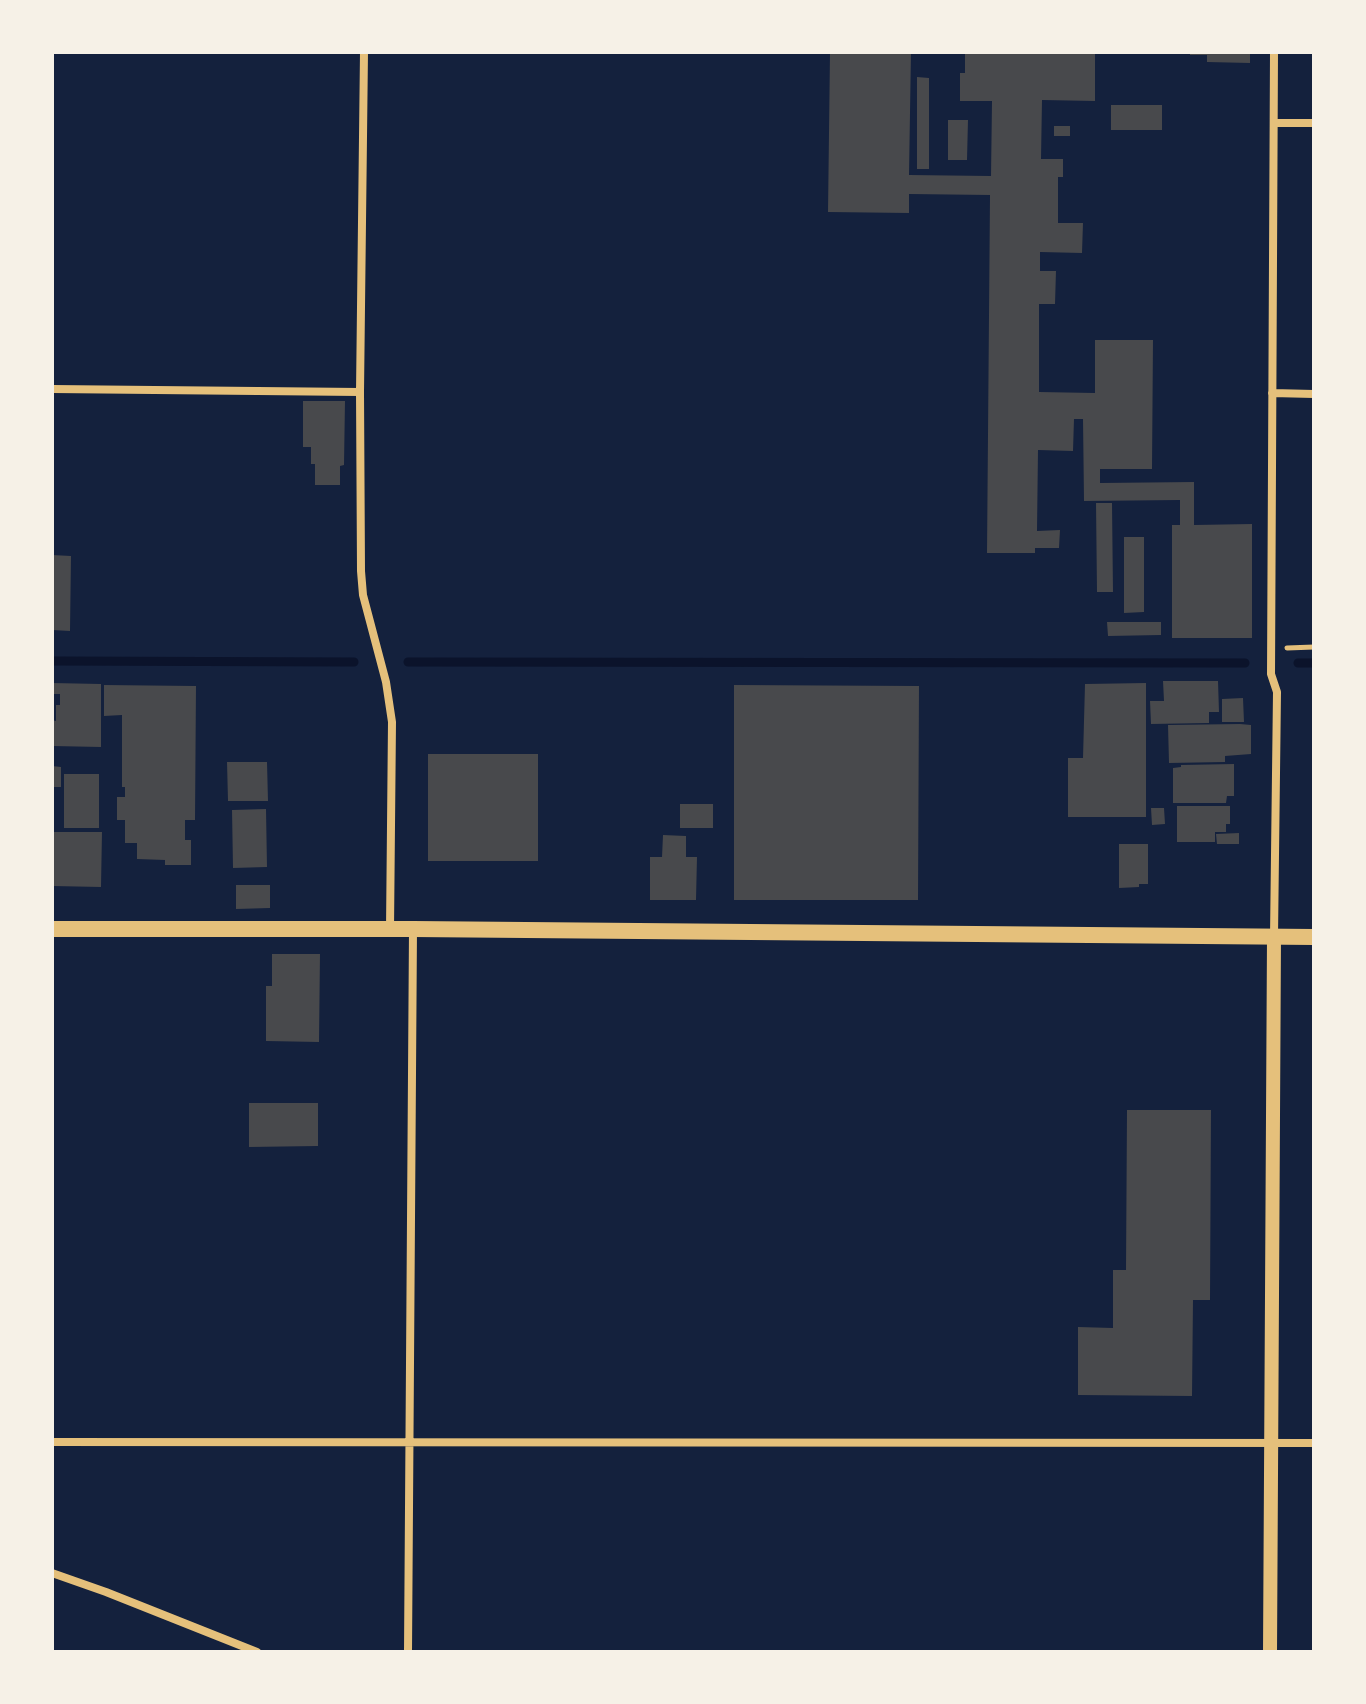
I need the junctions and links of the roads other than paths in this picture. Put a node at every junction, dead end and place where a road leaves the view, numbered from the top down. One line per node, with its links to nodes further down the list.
1 (364, 52): 6 (street)
2 (1274, 52): 3 (street)
3 (1274, 123): 4 (street); 7 (street)
4 (1314, 123)
5 (52, 389): 6 (street)
6 (360, 392): 10 (street)
7 (1272, 393): 8 (street); 12 (street)
8 (1314, 394)
9 (52, 929): 10 (main road)
10 (390, 929): 11 (main road)
11 (413, 929): 12 (main road); 15 (street)
12 (1274, 937): 13 (main road); 16 (street)
13 (1314, 937)
14 (52, 1442): 15 (street)
15 (408, 1442): 16 (street); 20 (street)
16 (1271, 1442): 17 (street); 21 (street)
17 (1314, 1443)
18 (52, 1573): 19 (street)
19 (257, 1652)
20 (408, 1652)
21 (1270, 1652)

